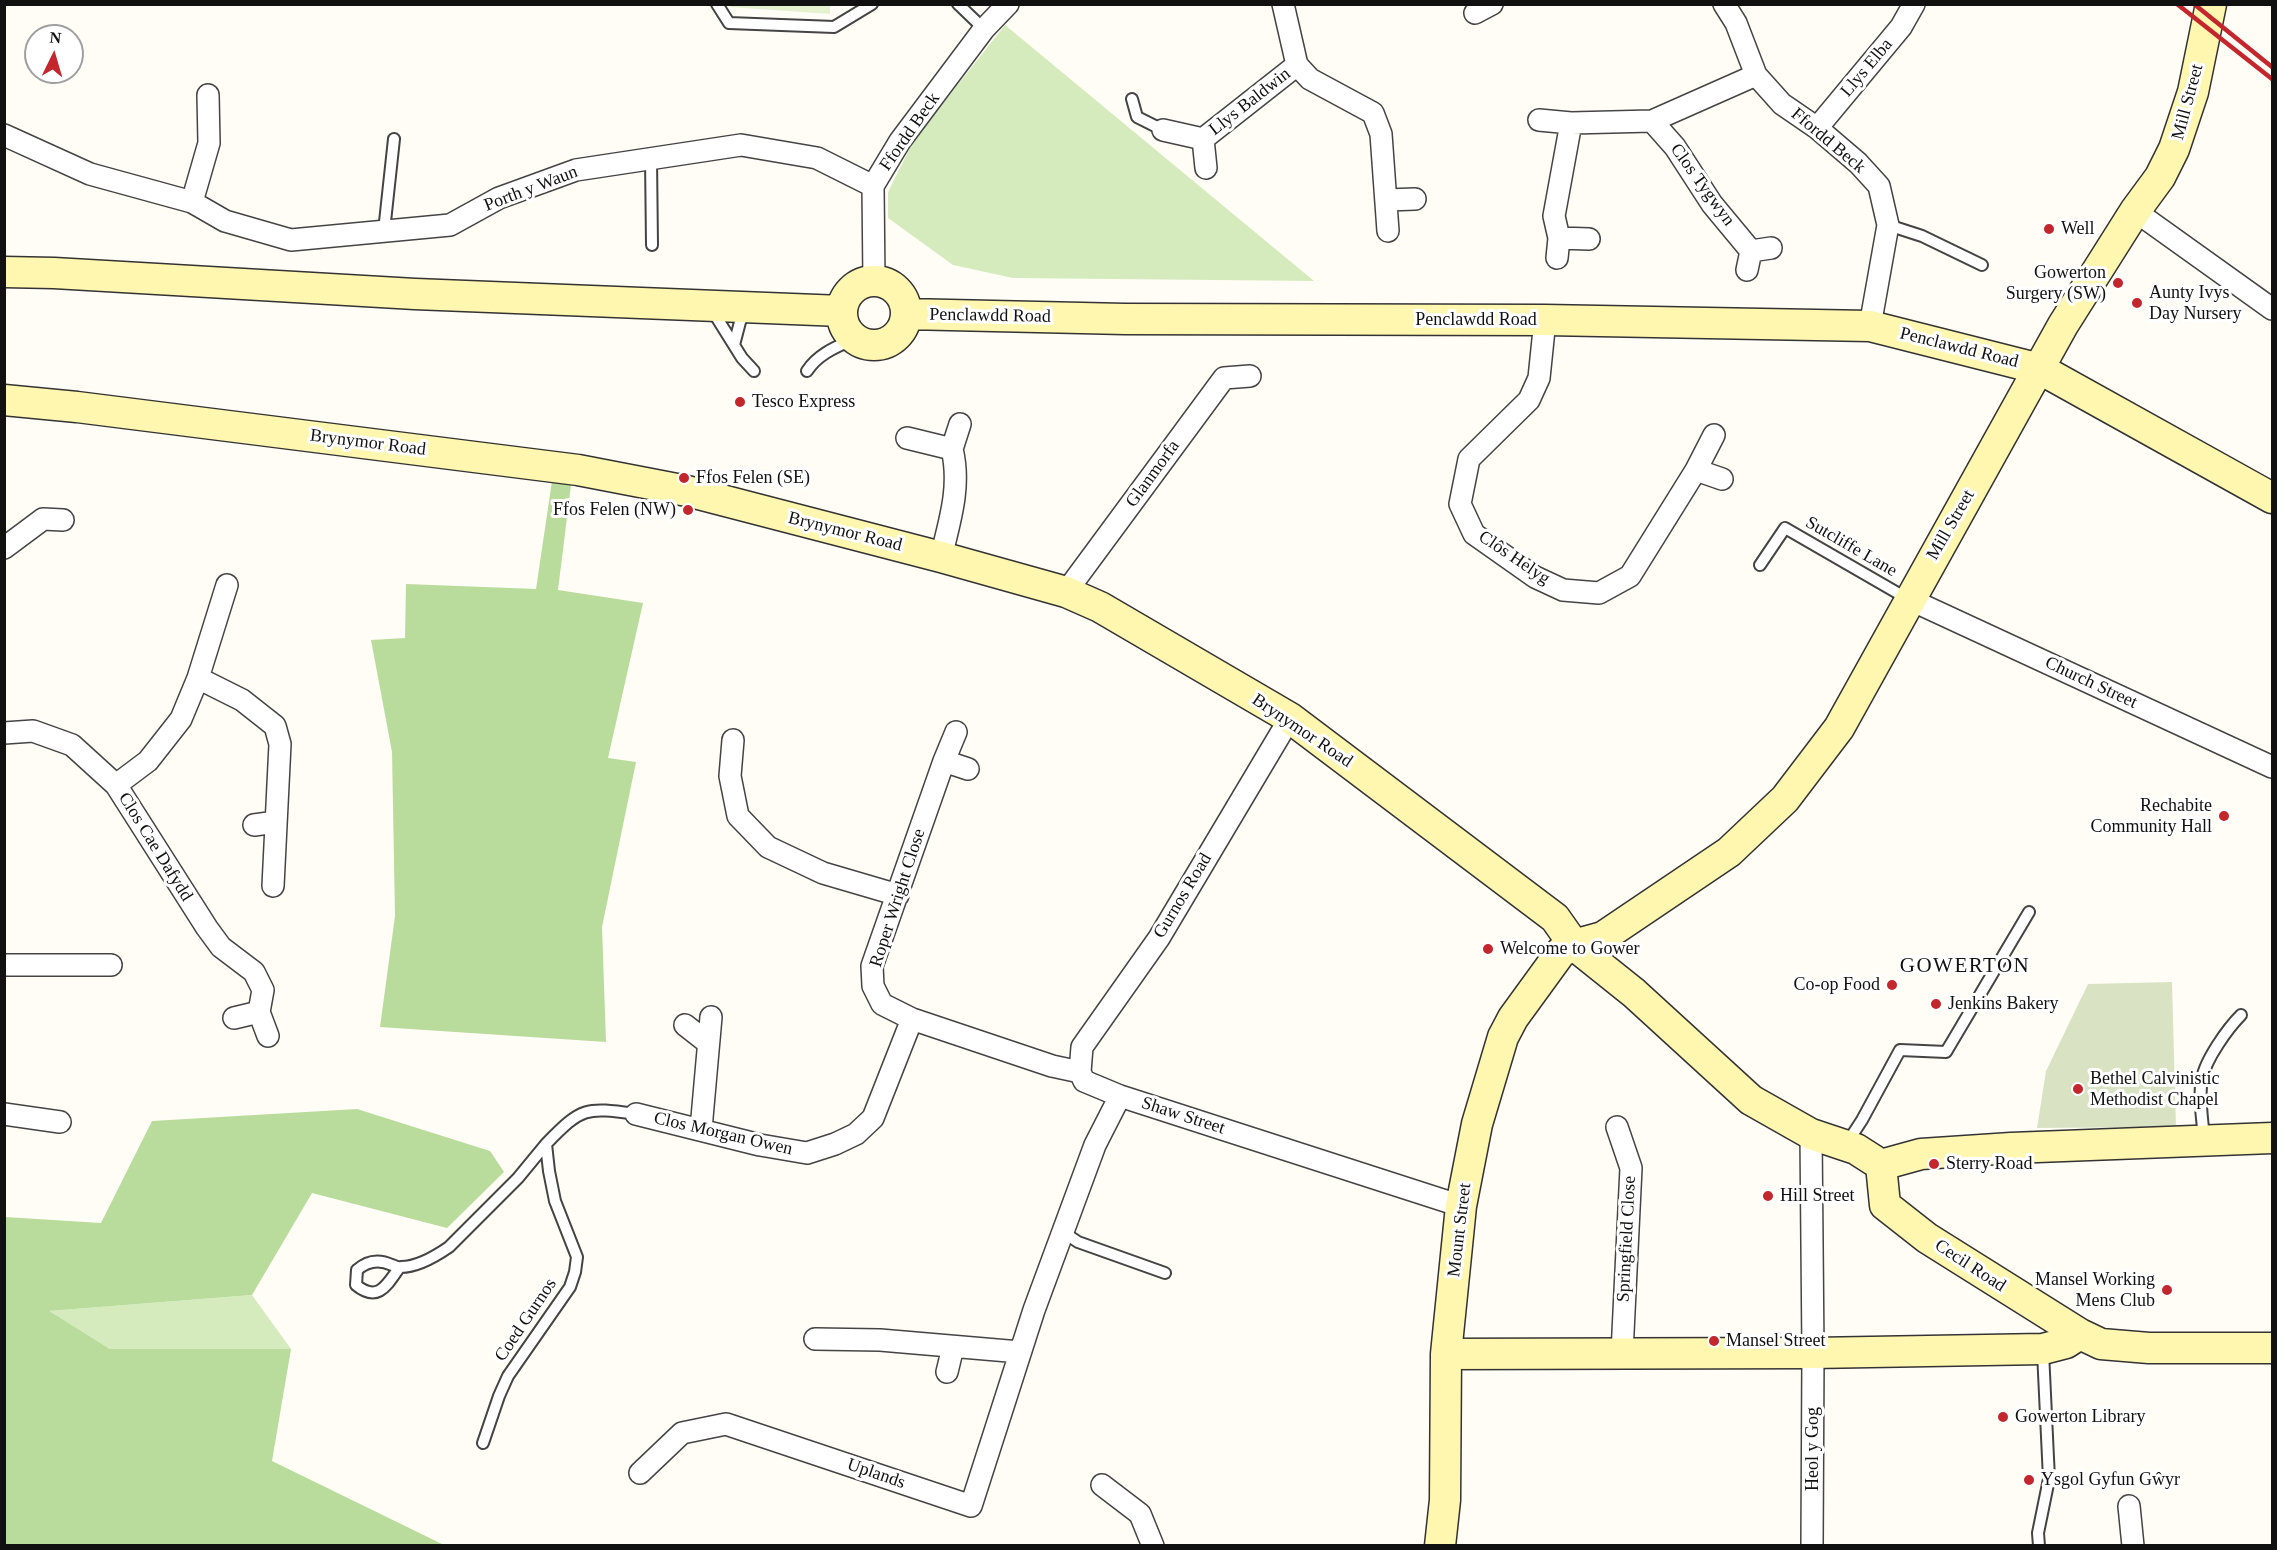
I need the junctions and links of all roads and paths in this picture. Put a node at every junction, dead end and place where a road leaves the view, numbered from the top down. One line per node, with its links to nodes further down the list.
1 (717, 4): 2 (lane)
2 (872, 4)
3 (958, 4): 9 (lane)
4 (1008, 4): 9 (street, Ffordd Beck)
5 (1283, 4): 10 (street, Llys Baldwin)
6 (1724, 4): 11 (street, Ffordd Beck)
7 (1914, 4): 17 (street, Llys Elba)
8 (2210, 7): 28 (main road, Mill Street)
9 (984, 29): 24 (street, Ffordd Beck)
10 (1297, 65): 21 (street, Llys Baldwin); 26 (street, Llys Baldwin)
11 (1756, 75): 15 (street); 17 (street, Ffordd Beck)
12 (208, 95): 27 (street)
13 (1132, 99): 18 (lane)
14 (1539, 120): 16 (street)
15 (1652, 121): 16 (street); 34 (street, Clos Tygwyn)
16 (1571, 123): 32 (street)
17 (1816, 128): 29 (street, Ffordd Beck)
18 (1163, 130): 21 (street, Llys Baldwin)
19 (4, 135): 27 (street, Porth y Waun)
20 (394, 139): 30 (lane)
21 (1203, 140): 23 (street, Llys Baldwin)
22 (651, 159): 24 (street, Porth y Waun); 30 (street, Porth y Waun); 33 (lane)
23 (1206, 168)
24 (873, 186): 37 (street, Ffordd Beck)
25 (1415, 199): 26 (street)
26 (1387, 200): 31 (street, Llys Baldwin)
27 (192, 202): 30 (street, Porth y Waun)
28 (2135, 211): 40 (street); 47 (main road, Mill Street)
29 (1888, 225): 35 (lane); 44 (street, Ffordd Beck)
30 (384, 231)
31 (1388, 231)
32 (1589, 239)
33 (652, 245)
34 (1756, 256)
35 (1982, 265)
36 (4, 272): 38 (main road)
37 (874, 282): 41 (main road); 42 (main road)
38 (710, 307): 39 (main road); 46 (lane)
39 (746, 308): 41 (main road); 46 (lane)
40 (2272, 309)
41 (842, 311): 45 (main road)
42 (906, 314): 43 (main road, Penclawdd Road); 45 (main road)
43 (1545, 320): 44 (main road, Penclawdd Road); 56 (street, Clôs Helyg)
44 (1870, 326): 47 (main road, Penclawdd Road)
45 (854, 339): 49 (lane)
46 (734, 345): 48 (lane)
47 (2040, 369): 58 (main road, Penclawdd Road); 65 (main road, Mill Street)
48 (754, 370)
49 (807, 371)
50 (1250, 376): 64 (street, Glanmorfa)
51 (4, 400): 61 (main road, Brynymor Road)
52 (960, 424): 55 (street)
53 (1714, 435): 56 (street, Clôs Helyg)
54 (907, 438): 55 (street)
55 (951, 449): 61 (street)
56 (1696, 470): 57 (street)
57 (1722, 479)
58 (2272, 498)
59 (63, 520): 60 (street)
60 (4, 548)
61 (942, 556): 64 (main road, Brynymor Road)
62 (1760, 565): 65 (lane, Sutcliffe Lane)
63 (227, 585): 66 (street)
64 (1066, 591): 67 (main road, Brynymor Road)
65 (1909, 599): 72 (street, Church Street); 80 (main road, Mill Street)
66 (198, 678): 74 (street); 75 (street)
67 (1290, 718): 80 (main road, Brynymor Road); 91 (street, Gurnos Road)
68 (956, 732): 71 (street, Roper Wright Close)
69 (4, 733): 74 (street, Clos Cae Dafydd)
70 (733, 740): 78 (street)
71 (944, 761): 73 (street); 78 (street, Roper Wright Close)
72 (2272, 766)
73 (968, 769)
74 (116, 785): 83 (street, Clos Cae Dafydd)
75 (276, 822): 76 (street); 77 (street)
76 (254, 825)
77 (273, 886)
78 (898, 895): 87 (street, Roper Wright Close)
79 (2029, 912): 102 (lane)
80 (1574, 945): 98 (main road); 104 (main road, Mount Street)
81 (4, 964): 82 (street)
82 (111, 965)
83 (259, 1012): 86 (street); 89 (street, Clos Cae Dafydd)
84 (2241, 1015): 100 (lane)
85 (711, 1017): 90 (street)
86 (234, 1018)
87 (912, 1019): 91 (street, Shaw Street); 97 (street, Clos Morgan Owen)
88 (685, 1025): 90 (street)
89 (268, 1036)
90 (708, 1043): 97 (street)
91 (1080, 1072): 92 (street, Shaw Street)
92 (1120, 1096): 104 (street, Shaw Street); 105 (street, Uplands)
93 (4, 1114): 95 (street)
94 (636, 1114): 97 (street, Clos Morgan Owen); 101 (lane)
95 (60, 1122)
96 (1617, 1127): 114 (street, Springfield Close)
97 (700, 1130)
98 (1811, 1134): 102 (main road); 115 (street)
99 (2272, 1138): 100 (main road)
100 (2204, 1140): 103 (main road)
101 (546, 1144): 106 (lane); 118 (lane, Coed Gurnos)
102 (1845, 1146): 103 (main road)
103 (1881, 1165): 108 (main road, Cecil Road)
104 (1461, 1206): 116 (main road, Mount Street)
105 (1063, 1232): 107 (lane); 113 (street, Uplands)
106 (399, 1268)
107 (1165, 1273)
108 (2080, 1334): 111 (main road, Cecil Road); 112 (main road)
109 (815, 1339): 110 (street)
110 (953, 1347): 113 (street); 117 (street)
111 (2272, 1348)
112 (2043, 1349): 115 (main road); 125 (lane)
113 (1020, 1352): 119 (street, Uplands)
114 (1622, 1353): 115 (main road); 116 (main road)
115 (1813, 1353): 124 (street, Heol y Gog)
116 (1446, 1354): 123 (main road, Mount Street)
117 (947, 1372)
118 (483, 1443)
119 (640, 1473)
120 (1102, 1485): 122 (street)
121 (2129, 1506): 126 (street)
122 (1153, 1545)
123 (1440, 1545)
124 (1812, 1545)
125 (2039, 1545)
126 (2133, 1545)

